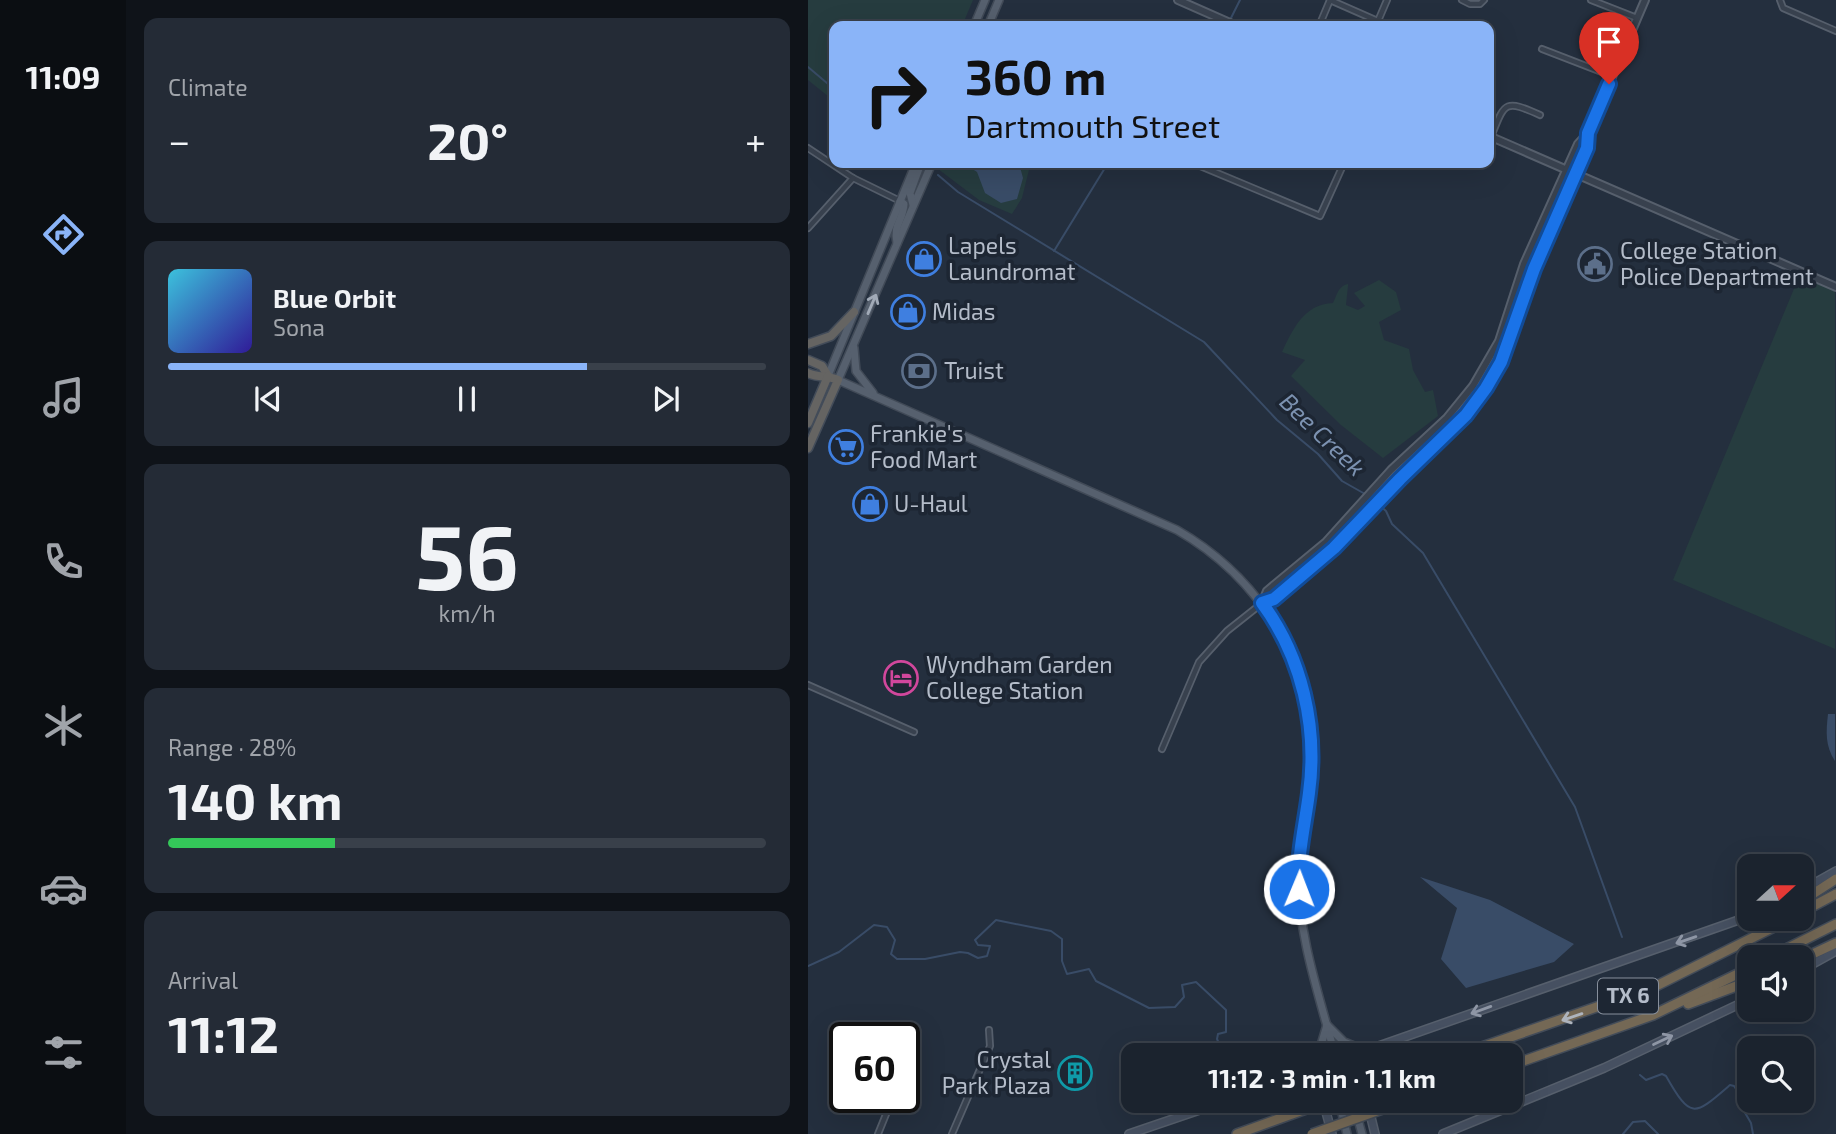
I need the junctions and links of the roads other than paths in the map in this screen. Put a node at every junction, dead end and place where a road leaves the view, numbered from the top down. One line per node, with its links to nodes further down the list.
1 (985, 0): 12 (main road)
2 (999, 0): 13 (main road)
3 (1330, 0): 15 (street); 16 (street)
4 (1387, 0): 16 (street)
5 (1462, 0): 6 (street)
6 (1484, 0)
7 (1591, 0): 11 (street)
8 (1645, 0): 11 (street)
9 (1780, 0): 17 (street)
10 (1182, 1): 14 (street)
11 (1637, 18): 19 (street)
12 (976, 21)
13 (990, 21)
14 (1226, 21)
15 (1321, 21)
16 (1378, 21)
17 (1835, 31)
18 (1542, 49): 19 (street)
19 (1612, 76): 22 (street)
20 (1540, 115): 21 (street)
21 (1494, 127)
22 (1588, 133): 32 (street); 33 (street)
23 (1494, 138): 32 (street)
24 (808, 148): 25 (street)
25 (829, 162)
26 (838, 168): 34 (street)
27 (916, 168): 35 (main road)
28 (918, 168): 36 (main road)
29 (930, 168): 36 (main road)
30 (1205, 168): 31 (street)
31 (1342, 168)
32 (1566, 170): 33 (street); 50 (street)
33 (1576, 174): 39 (street); 50 (street)
34 (853, 178): 35 (street); 37 (street)
35 (900, 201): 38 (main road); 40 (main road)
36 (913, 205): 38 (main road)
37 (808, 228)
38 (897, 244): 41 (main road, one-way to 38)
39 (1835, 287)
40 (854, 312): 42 (highway); 45 (main road)
41 (855, 341): 46 (main road); 47 (main road)
42 (808, 344)
43 (808, 360): 45 (highway)
44 (808, 373): 45 (highway)
45 (828, 376): 46 (highway); 48 (highway)
46 (838, 380): 47 (main road); 49 (highway)
47 (875, 397): 50 (main road)
48 (808, 423)
49 (808, 448)
50 (1262, 603): 53 (street); 74 (main road)
51 (808, 685): 52 (street)
52 (914, 732)
53 (1162, 749)
54 (1835, 871): 56 (main road)
55 (1835, 879): 57 (highway)
56 (1814, 883)
57 (1814, 893)
58 (1835, 894): 59 (highway)
59 (1814, 905)
60 (1737, 921): 79 (main road, one-way to 79)
61 (1835, 924): 65 (highway)
62 (1755, 931): 68 (highway)
63 (1766, 931): 68 (highway, TX 6)
64 (1835, 943): 67 (highway)
65 (1794, 945)
66 (1835, 951): 69 (main road)
67 (1814, 953)
68 (1703, 963): 80 (highway, TX 6, one-way to 80)
69 (1814, 963)
70 (1737, 974): 73 (highway, TX 6)
71 (1737, 986): 73 (highway)
72 (1737, 1005): 99 (main road, one-way to 72)
73 (1653, 1015): 81 (highway, TX 6)
74 (1327, 1025): 76 (main road); 77 (main road); 78 (main road)
75 (989, 1031): 91 (street)
76 (1322, 1043)
77 (1332, 1043)
78 (1346, 1043)
79 (1392, 1043)
80 (1493, 1043)
81 (1523, 1061)
82 (887, 1113): 90 (street)
83 (1191, 1113): 92 (main road)
84 (1295, 1113): 93 (highway, bridge)
85 (1326, 1113): 95 (main road)
86 (1342, 1113): 96 (main road)
87 (1356, 1113): 97 (main road)
88 (1370, 1113): 98 (main road)
89 (1371, 1113): 94 (highway, bridge)
90 (878, 1134)
91 (952, 1134)
92 (1129, 1134)
93 (1237, 1134)
94 (1312, 1134)
95 (1332, 1134)
96 (1347, 1134)
97 (1362, 1134)
98 (1375, 1134)
99 (1443, 1134)

